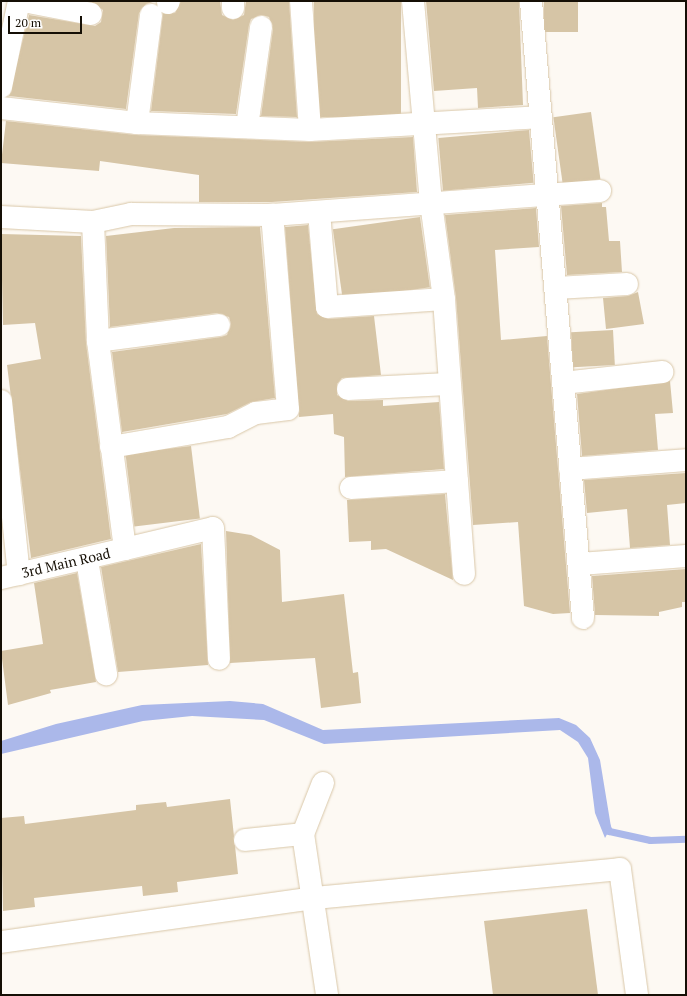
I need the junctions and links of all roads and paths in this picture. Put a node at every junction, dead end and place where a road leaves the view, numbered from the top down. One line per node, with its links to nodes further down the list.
1 (19, 1): 9 (street)
2 (23, 1): 7 (street)
3 (301, 1): 15 (street)
4 (413, 1): 13 (street)
5 (531, 1): 11 (street)
6 (163, 7): 12 (street)
7 (92, 14)
8 (261, 27): 14 (street)
9 (1, 87)
10 (1, 108): 12 (street)
11 (539, 117): 13 (street); 17 (street)
12 (137, 123): 14 (street)
13 (424, 123): 15 (street); 18 (street)
14 (247, 127): 15 (street)
15 (310, 130)
16 (600, 191): 17 (street)
17 (547, 196): 18 (street); 24 (street)
18 (431, 203): 19 (street); 25 (street)
19 (319, 212): 20 (street); 25 (street)
20 (272, 215): 22 (street); 33 (street)
21 (1, 217): 22 (street)
22 (93, 222): 27 (street, 3rd Main Road)
23 (627, 284): 24 (street)
24 (556, 288): 29 (street)
25 (444, 299): 30 (street)
26 (218, 325): 27 (street)
27 (98, 341): 33 (street, 3rd Main Road)
28 (662, 372): 29 (street)
29 (563, 383): 35 (street)
30 (448, 384): 31 (street); 36 (street)
31 (348, 389)
32 (1, 402): 43 (street)
33 (111, 447): 38 (street, 3rd Main Road)
34 (686, 460): 35 (street)
35 (570, 469): 41 (street)
36 (457, 481): 37 (street); 42 (street)
37 (351, 488)
38 (125, 549): 40 (street, 3rd Main Road); 45 (street)
39 (686, 556): 41 (street)
40 (87, 560): 43 (street, 3rd Main Road); 46 (street)
41 (580, 564): 44 (street)
42 (464, 574)
43 (10, 576)
44 (583, 618)
45 (219, 659)
46 (106, 674)
47 (323, 783): 48 (street)
48 (303, 834): 49 (street); 50 (street)
49 (245, 840)
50 (315, 898): 51 (street); 52 (street); 53 (street)
51 (1, 942)
52 (327, 995)
53 (637, 995)

